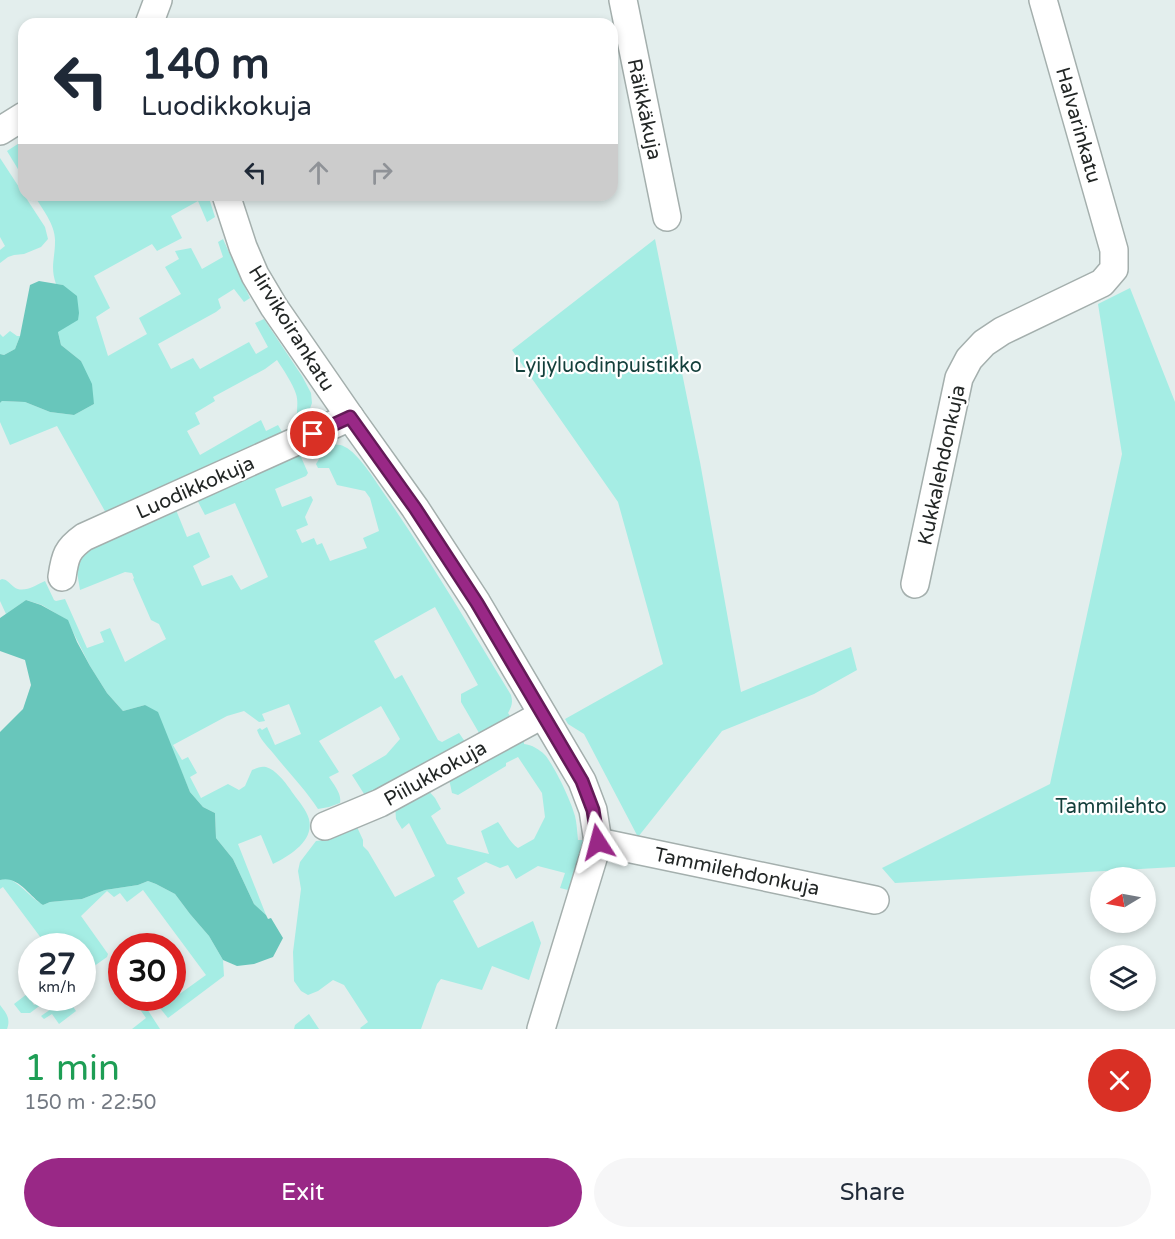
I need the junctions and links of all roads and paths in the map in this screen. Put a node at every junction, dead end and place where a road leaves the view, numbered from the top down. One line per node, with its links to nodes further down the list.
1 (158, 0): 4 (street)
2 (623, 0): 8 (street, Räikkäkuja)
3 (1043, 0): 9 (street, Halvarinkatu)
4 (151, 18)
5 (18, 120): 6 (street)
6 (0, 131)
7 (228, 201): 10 (street, Hirvikoirankatu)
8 (667, 217)
9 (1114, 250): 12 (street, Kukkalehdonkuja)
10 (350, 417): 11 (street, Luodikkokuja); 13 (street, Hirvikoirankatu)
11 (62, 577)
12 (915, 584)
13 (542, 715): 14 (street, Piilukkokuja); 15 (street, Hirvikoirankatu)
14 (325, 826)
15 (598, 842): 16 (street, Tammilehdonkuja); 17 (street, Hirvikoirankatu)
16 (875, 900)
17 (541, 1029)

